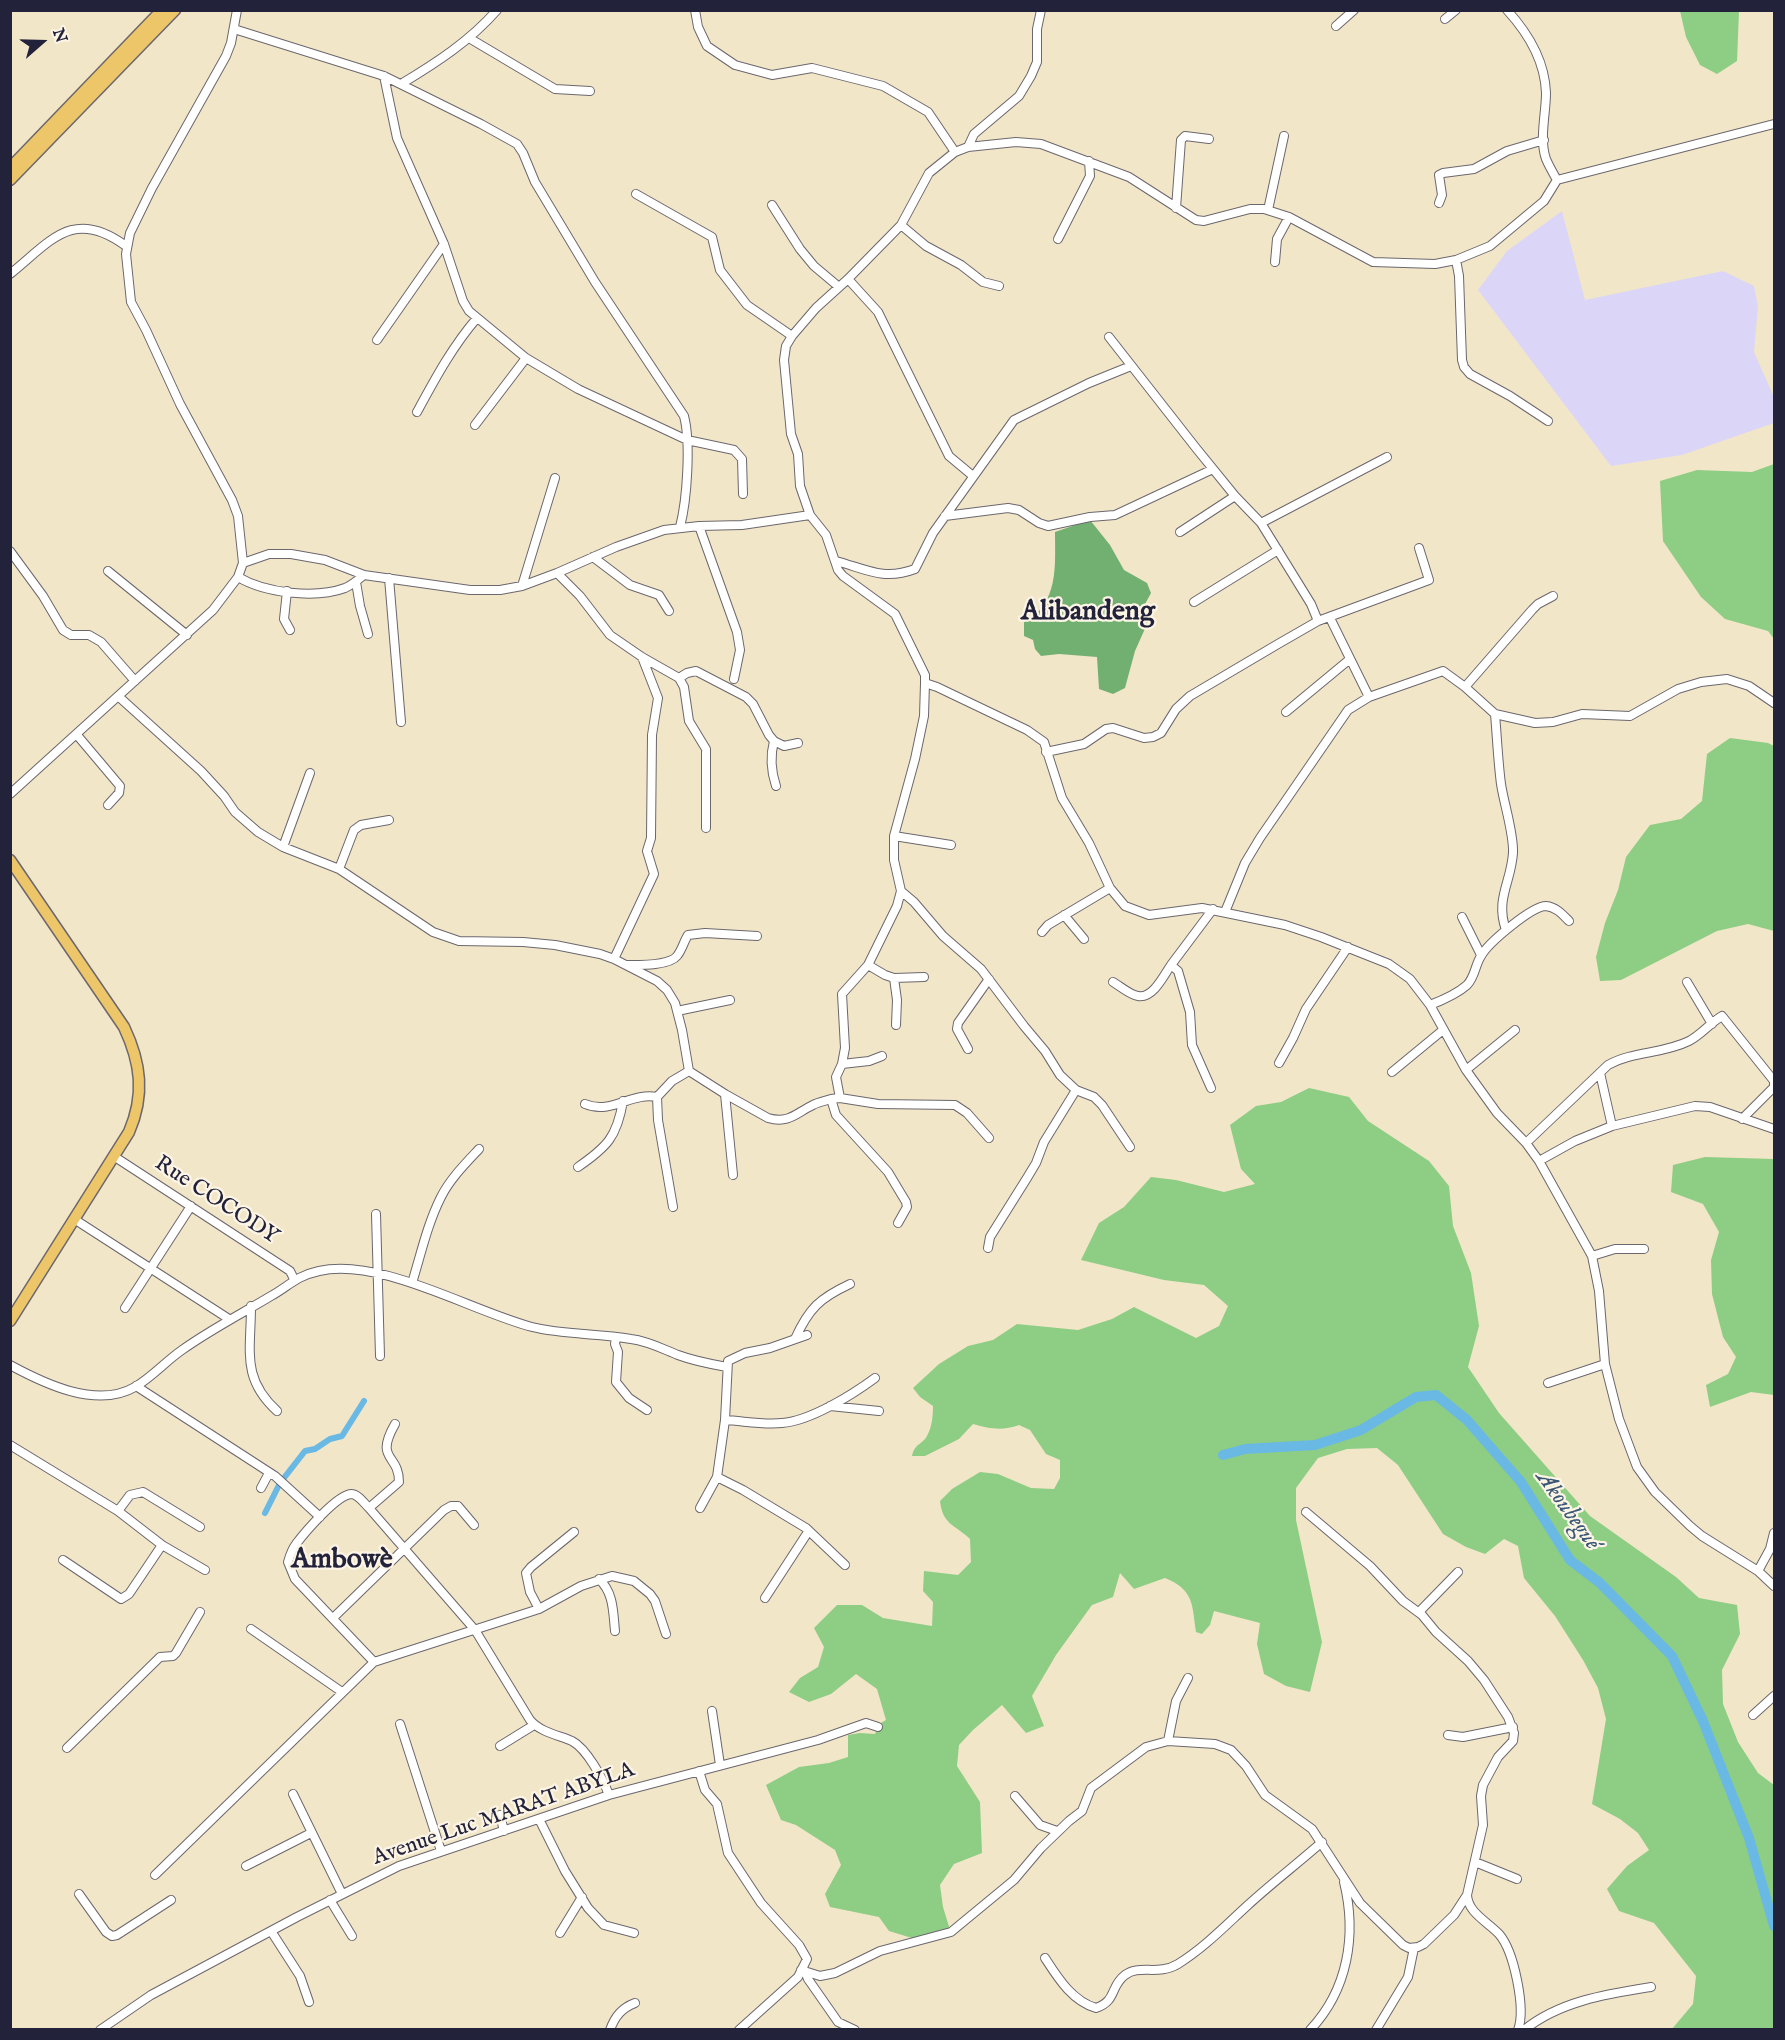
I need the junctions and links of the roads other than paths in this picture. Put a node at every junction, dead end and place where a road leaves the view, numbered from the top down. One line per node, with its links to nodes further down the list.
1 (162, 10): 24 (main road)
2 (175, 10): 25 (main road)
3 (237, 10): 12 (street)
4 (497, 10): 13 (street)
5 (695, 10): 22 (street)
6 (1041, 10): 21 (street)
7 (1353, 10): 11 (street)
8 (1456, 10): 10 (street)
9 (1507, 10): 20 (street)
10 (1445, 19)
11 (1336, 26)
12 (234, 29): 14 (street); 36 (street)
13 (469, 38): 15 (street); 16 (street)
14 (384, 76): 15 (street); 35 (street)
15 (401, 84): 52 (street)
16 (590, 91)
17 (1774, 124): 26 (street)
18 (1284, 136): 31 (street)
19 (1209, 139): 30 (street)
20 (1544, 140): 26 (street); 28 (street)
21 (968, 147): 22 (street); 23 (street)
22 (955, 152): 33 (street)
23 (1089, 161): 30 (street); 34 (street)
24 (10, 168)
25 (10, 180)
26 (1557, 180): 37 (street)
27 (636, 194): 44 (street)
28 (1439, 203)
29 (772, 205): 42 (street)
30 (1176, 208): 31 (street)
31 (1268, 210): 32 (street)
32 (1289, 217): 37 (street); 38 (street)
33 (901, 225): 40 (street); 41 (street)
34 (1059, 239)
35 (444, 244): 43 (street); 46 (street)
36 (126, 246): 39 (street); 70 (street)
37 (1456, 260): 50 (street)
38 (1275, 262)
39 (10, 274)
40 (848, 279): 42 (street); 55 (street)
41 (999, 286)
42 (838, 287): 44 (street)
43 (477, 318): 47 (street); 49 (street)
44 (792, 336): 59 (street)
45 (1109, 337): 48 (street)
46 (377, 340)
47 (526, 358): 51 (street); 52 (street)
48 (1131, 366): 54 (street); 55 (street)
49 (417, 412)
50 (1548, 421)
51 (475, 425)
52 (687, 440): 57 (street); 63 (street)
53 (1388, 457): 61 (street)
54 (1213, 469): 58 (street); 60 (street)
55 (973, 476): 60 (street)
56 (555, 478): 77 (street)
57 (743, 494)
58 (1236, 496): 61 (street); 64 (street)
59 (810, 515): 62 (street); 69 (street)
60 (945, 516): 69 (street)
61 (1261, 523): 66 (street)
62 (699, 526): 63 (street); 90 (street)
63 (680, 527): 68 (street)
64 (1180, 532)
65 (1419, 548): 82 (street)
66 (1278, 550): 80 (street); 83 (street)
67 (10, 551): 91 (street)
68 (593, 557): 72 (street); 81 (street)
69 (836, 561): 92 (street)
70 (243, 563): 73 (street); 74 (street)
71 (108, 571): 86 (street)
72 (557, 573): 77 (street); 87 (street)
73 (364, 575): 75 (street); 76 (street)
74 (238, 577): 78 (street); 86 (street)
75 (389, 578): 77 (street); 99 (street)
76 (356, 582): 78 (street); 85 (street)
77 (522, 586)
78 (287, 591): 84 (street)
79 (1553, 596): 93 (street)
80 (1194, 602)
81 (669, 611)
82 (1330, 618): 83 (street); 88 (street)
83 (1318, 621): 103 (street)
84 (290, 630)
85 (368, 634)
86 (187, 635): 91 (street)
87 (642, 657): 89 (street); 128 (street)
88 (1350, 659): 95 (street); 97 (street)
89 (679, 678): 101 (street); 109 (street)
90 (734, 678)
91 (135, 681): 94 (street)
92 (924, 683): 103 (street); 110 (street)
93 (1465, 687): 95 (street); 98 (street)
94 (118, 696): 100 (street); 112 (street)
95 (1369, 697): 118 (street)
96 (1774, 703): 98 (street)
97 (1286, 712)
98 (1496, 714): 122 (street)
99 (401, 722)
100 (77, 735): 106 (street); 107 (street)
101 (774, 741): 102 (street); 105 (street)
102 (798, 743)
103 (1046, 752): 115 (street)
104 (310, 773): 112 (street)
105 (776, 786)
106 (10, 794)
107 (108, 805)
108 (389, 820): 114 (street)
109 (706, 828)
110 (894, 836): 111 (street); 116 (street)
111 (951, 845)
112 (283, 847): 114 (street)
113 (10, 860): 167 (main road)
114 (339, 869): 128 (street)
115 (1110, 888): 117 (street); 119 (street)
116 (901, 891): 131 (street); 134 (street)
117 (1213, 909): 118 (street); 129 (street)
118 (1225, 912): 126 (street)
119 (1064, 915): 123 (street); 125 (street)
120 (1462, 917): 127 (street)
121 (1569, 921): 122 (street)
122 (1506, 930): 127 (street)
123 (1042, 932)
124 (757, 936): 130 (street)
125 (1084, 939)
126 (1348, 947): 138 (street); 146 (street)
127 (1481, 955): 138 (street)
128 (614, 959): 130 (street)
129 (1171, 964): 135 (street); 153 (street)
130 (625, 965): 139 (street)
131 (868, 965): 133 (street); 147 (street)
132 (924, 977): 133 (street)
133 (894, 978): 141 (street)
134 (989, 979): 144 (street); 154 (street)
135 (1113, 982)
136 (1688, 982): 140 (street)
137 (730, 1000): 139 (street)
138 (1430, 1005): 142 (street)
139 (677, 1011): 149 (street)
140 (1712, 1024): 151 (street); 152 (street)
141 (896, 1025)
142 (1443, 1030): 148 (street); 150 (street)
143 (1515, 1030): 148 (street)
144 (968, 1049)
145 (882, 1056): 147 (street)
146 (1279, 1062)
147 (842, 1064): 157 (street)
148 (1466, 1070): 164 (street)
149 (689, 1071): 155 (street); 156 (street)
150 (1392, 1072)
151 (1600, 1073): 161 (street); 164 (street)
152 (1774, 1082): 160 (street)
153 (1212, 1088)
154 (1076, 1090): 165 (street); 176 (street)
155 (725, 1094): 157 (street); 170 (street)
156 (657, 1097): 158 (street); 172 (street)
157 (836, 1098): 163 (street); 175 (street)
158 (623, 1101): 159 (street); 169 (street)
159 (585, 1104)
160 (1742, 1119): 161 (street); 162 (street)
161 (1612, 1126): 168 (street)
162 (1774, 1129)
163 (989, 1138)
164 (1526, 1143): 168 (street)
165 (1130, 1147)
166 (479, 1149): 182 (street)
167 (115, 1157): 171 (street, Rue COCODY); 174 (main road)
168 (1539, 1161): 178 (street)
169 (578, 1167)
170 (733, 1175)
171 (191, 1206): 179 (street); 181 (street, Rue COCODY)
172 (673, 1207)
173 (376, 1214): 180 (street)
174 (74, 1219): 179 (street); 187 (main road)
175 (897, 1223)
176 (988, 1248)
177 (1644, 1249): 178 (street)
178 (1592, 1256): 192 (street)
179 (151, 1268): 185 (street); 186 (street)
180 (376, 1274): 181 (street); 182 (street); 191 (street)
181 (294, 1279): 184 (street)
182 (412, 1283): 189 (street)
183 (850, 1284): 190 (street)
184 (251, 1306): 186 (street); 201 (street)
185 (124, 1308)
186 (229, 1319): 197 (street)
187 (10, 1321)
188 (807, 1335): 190 (street)
189 (616, 1337): 194 (street); 199 (street)
190 (795, 1339): 194 (street)
191 (380, 1356)
192 (1605, 1364): 196 (street); 223 (street)
193 (10, 1365): 197 (street)
194 (727, 1367): 202 (street)
195 (875, 1378): 198 (street)
196 (1548, 1383)
197 (136, 1386): 205 (street)
198 (830, 1406): 200 (street); 202 (street)
199 (647, 1410)
200 (879, 1411)
201 (277, 1412)
202 (725, 1420): 206 (street)
203 (395, 1424): 208 (street)
204 (10, 1445): 210 (street)
205 (268, 1473): 207 (street); 212 (street)
206 (717, 1477): 209 (street); 216 (street)
207 (261, 1488)
208 (369, 1508): 212 (street); 219 (street)
209 (700, 1508)
210 (118, 1511): 214 (street); 218 (street)
211 (1306, 1512): 230 (street)
212 (320, 1517): 231 (street)
213 (474, 1525): 219 (street)
214 (200, 1527)
215 (574, 1532): 228 (street)
216 (808, 1532): 221 (street); 227 (street)
217 (1774, 1533): 223 (street)
218 (162, 1545): 220 (street); 222 (street)
219 (404, 1548): 231 (street); 233 (street)
220 (63, 1560)
221 (845, 1565)
222 (205, 1570)
223 (1758, 1571): 226 (street)
224 (1458, 1572): 230 (street)
225 (599, 1579): 228 (street); 234 (street); 235 (street)
226 (1774, 1586)
227 (765, 1598)
228 (539, 1609): 233 (street)
229 (200, 1612): 249 (street)
230 (1419, 1612): 245 (street)
231 (333, 1618): 236 (street)
232 (251, 1629): 238 (street)
233 (475, 1630): 236 (street); 243 (street)
234 (615, 1632)
235 (666, 1634)
236 (374, 1662): 238 (street)
237 (1188, 1678): 247 (street)
238 (342, 1692): 264 (street)
239 (1774, 1696): 241 (street)
240 (712, 1711): 250 (street)
241 (1753, 1715)
242 (400, 1724): 261 (street)
243 (534, 1725): 248 (street); 253 (street)
244 (878, 1727): 250 (street, Avenue Luc MARAT ABYLA)
245 (1513, 1727): 246 (street); 262 (street)
246 (1448, 1735)
247 (1168, 1741): 258 (street); 260 (street)
248 (500, 1746)
249 (67, 1748)
250 (720, 1765): 251 (street, Avenue Luc MARAT ABYLA)
251 (699, 1771): 253 (street, Avenue Luc MARAT ABYLA); 283 (street)
252 (293, 1794): 259 (street)
253 (609, 1795): 256 (street, Avenue Luc MARAT ABYLA)
254 (1015, 1796): 258 (street)
255 (500, 1815): 257 (street)
256 (538, 1819): 257 (street, Avenue Luc MARAT ABYLA); 270 (street)
257 (504, 1831): 261 (street, Avenue Luc MARAT ABYLA)
258 (1057, 1832): 283 (street)
259 (311, 1833): 263 (street); 268 (street)
260 (1322, 1842): 265 (street); 282 (street)
261 (441, 1851): 268 (street, Avenue Luc MARAT ABYLA)
262 (1475, 1862): 266 (street); 269 (street)
263 (246, 1866)
264 (155, 1875)
265 (1343, 1879): 273 (street); 274 (street)
266 (1517, 1880)
267 (79, 1894): 271 (street)
268 (342, 1894): 272 (street, Avenue Luc MARAT ABYLA)
269 (1467, 1895): 275 (street); 276 (street)
270 (582, 1897): 278 (street); 279 (street)
271 (171, 1900)
272 (330, 1900): 277 (street, Avenue Luc MARAT ABYLA); 280 (street)
273 (1360, 1903): 274 (street); 281 (street)
274 (1348, 1906): 291 (street)
275 (1458, 1910): 276 (street); 281 (street)
276 (1472, 1910): 293 (street)
277 (271, 1931): 285 (street); 287 (street, Avenue Luc MARAT ABYLA)
278 (560, 1933)
279 (634, 1933)
280 (352, 1936)
281 (1414, 1948): 292 (street)
282 (1045, 1958)
283 (803, 1971): 289 (street); 290 (street)
284 (1651, 1988): 294 (street)
285 (309, 2002)
286 (636, 2003): 288 (street)
287 (100, 2030)
288 (610, 2030)
289 (739, 2030)
290 (855, 2030)
291 (1310, 2030)
292 (1376, 2030)
293 (1518, 2030)
294 (1524, 2030)

